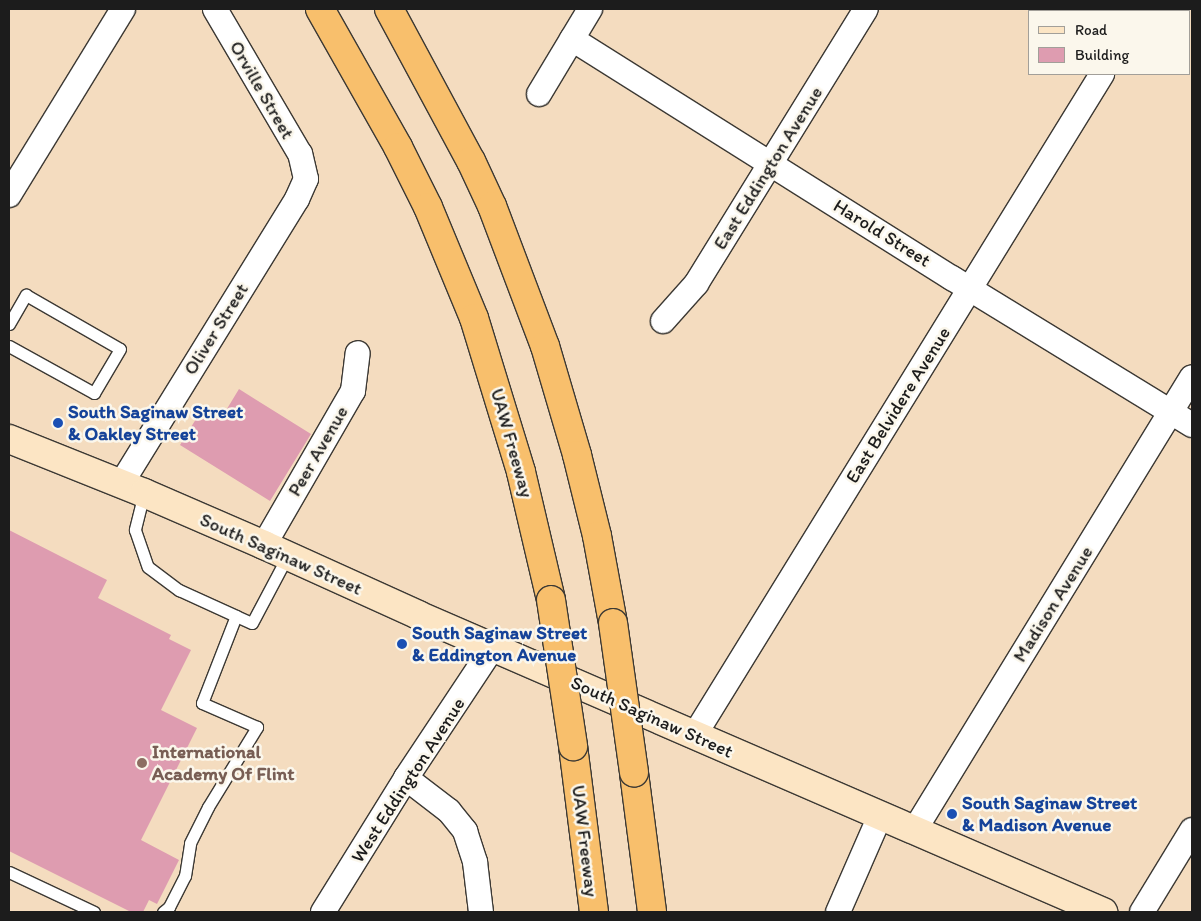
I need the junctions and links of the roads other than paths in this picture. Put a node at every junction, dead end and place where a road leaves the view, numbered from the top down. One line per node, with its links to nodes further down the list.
1 (123, 9): 12 (street)
2 (215, 9): 11 (street, Orville Street)
3 (320, 9): 37 (highway, UAW Freeway, bridge)
4 (389, 9): 38 (highway, bridge)
5 (590, 9): 7 (street)
6 (866, 9): 10 (street, East Eddington Avenue)
7 (572, 39): 9 (street); 10 (street, Harold Street)
8 (1101, 75): 13 (street, East Belvidere Avenue)
9 (540, 94)
10 (771, 163): 13 (street, Harold Street); 14 (street, East Eddington Avenue)
11 (306, 173): 22 (street, Oliver Street)
12 (9, 195)
13 (969, 288): 19 (street, Harold Street); 26 (street, East Belvidere Avenue)
14 (663, 321)
15 (9, 324): 16 (lane)
16 (9, 346)
17 (358, 353): 23 (street, Peer Avenue)
18 (1192, 377): 19 (street, Madison Avenue)
19 (1171, 412): 20 (street, Harold Street); 30 (street, Madison Avenue)
20 (1192, 425)
21 (9, 439): 22 (main road, South Saginaw Street)
22 (133, 489): 23 (main road, South Saginaw Street); 24 (lane)
23 (276, 551): 24 (lane); 25 (main road, South Saginaw Street)
24 (236, 616): 34 (lane)
25 (493, 647): 26 (main road, South Saginaw Street); 27 (street, West Eddington Avenue)
26 (694, 736): 28 (main road, South Saginaw Street)
27 (406, 778): 35 (street, West Eddington Avenue); 36 (street)
28 (880, 816): 30 (main road, South Saginaw Street); 39 (street)
29 (1192, 830): 40 (street)
30 (914, 831): 32 (main road, South Saginaw Street)
31 (9, 872): 33 (lane)
32 (1097, 911)
33 (94, 912)
34 (163, 912)
35 (322, 912)
36 (481, 912)
37 (594, 912)
38 (652, 912)
39 (838, 912)
40 (1142, 912)

